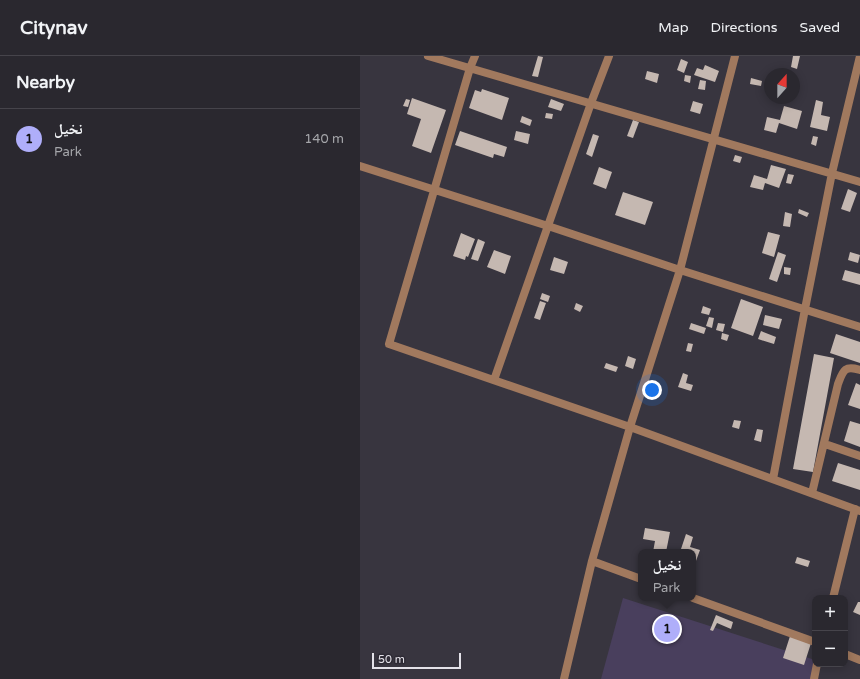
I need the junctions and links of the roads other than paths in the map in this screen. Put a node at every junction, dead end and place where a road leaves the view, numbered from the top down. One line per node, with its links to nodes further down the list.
1 (428, 56): 6 (street)
2 (475, 56): 6 (street)
3 (609, 56): 7 (street)
4 (736, 56): 8 (street)
5 (860, 56): 10 (street)
6 (470, 68): 7 (street); 12 (street)
7 (591, 103): 8 (street); 13 (street)
8 (714, 140): 10 (street); 14 (street)
9 (360, 166): 12 (street)
10 (832, 173): 11 (street); 15 (street)
11 (860, 182)
12 (435, 190): 13 (street); 18 (street)
13 (548, 226): 14 (street); 18 (street)
14 (680, 270): 15 (street); 19 (street)
15 (805, 309): 16 (street); 22 (street)
16 (860, 327)
17 (860, 370): 20 (street)
18 (494, 380): 19 (street)
19 (630, 428): 22 (street); 25 (street)
20 (825, 444): 21 (street); 23 (street)
21 (860, 456)
22 (773, 479): 23 (street)
23 (812, 493): 24 (street)
24 (857, 510): 27 (street)
25 (592, 561): 26 (street); 33 (street)
26 (638, 578)
27 (834, 595)
28 (696, 599): 29 (street)
29 (812, 641)
30 (848, 655): 31 (street)
31 (860, 660)
32 (816, 667): 34 (street)
33 (564, 679)
34 (814, 679)

